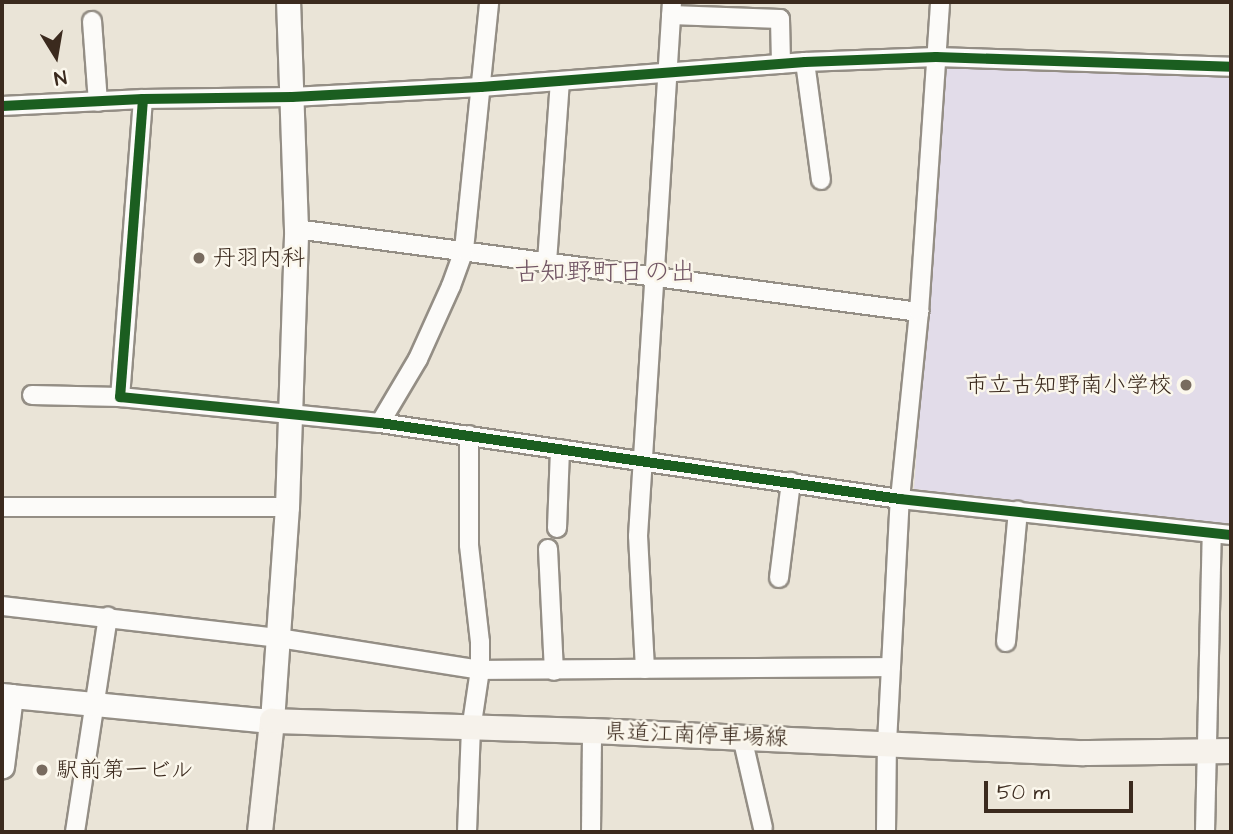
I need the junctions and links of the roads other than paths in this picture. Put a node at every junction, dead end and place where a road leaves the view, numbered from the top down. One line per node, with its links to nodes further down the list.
1 (288, 2): 13 (street)
2 (489, 2): 12 (street)
3 (940, 2): 6 (street)
4 (671, 8): 8 (street); 10 (street)
5 (92, 21): 15 (street)
6 (936, 57): 7 (street); 9 (street); 22 (street)
7 (805, 62): 8 (street); 17 (street)
8 (781, 64): 10 (street)
9 (1231, 67)
10 (667, 72): 11 (street); 21 (street)
11 (561, 81): 12 (street); 20 (street)
12 (481, 87): 13 (street); 19 (street)
13 (292, 97): 14 (street); 18 (street)
14 (143, 99): 15 (street); 24 (street)
15 (98, 102): 16 (street)
16 (2, 106)
17 (821, 180)
18 (296, 229): 19 (street); 25 (street)
19 (464, 250): 20 (street); 26 (street)
20 (547, 262): 21 (street)
21 (656, 276): 22 (street); 29 (street)
22 (919, 312): 31 (street)
23 (32, 395): 24 (street)
24 (120, 397): 25 (street)
25 (290, 413): 26 (street); 33 (street)
26 (380, 423): 27 (street)
27 (468, 435): 28 (street); 45 (street)
28 (560, 449): 29 (street); 35 (street)
29 (641, 459): 30 (street); 46 (street)
30 (791, 482): 31 (street); 39 (street)
31 (900, 499): 34 (street); 44 (street)
32 (2, 507): 33 (street)
33 (287, 507): 42 (street)
34 (1018, 511): 36 (street); 43 (street)
35 (556, 528)
36 (1212, 533): 37 (street); 55 (street)
37 (1231, 535)
38 (548, 549): 47 (street)
39 (779, 578)
40 (2, 606): 41 (street)
41 (108, 617): 42 (street); 49 (street)
42 (279, 638): 45 (street); 50 (street)
43 (1006, 642)
44 (891, 667): 46 (street); 54 (street)
45 (480, 670): 47 (street); 51 (street)
46 (645, 670): 47 (street)
47 (554, 671)
48 (7, 695): 49 (street); 56 (street)
49 (93, 704): 50 (street); 58 (street)
50 (272, 721): 51 (main road, 県道江南停車場線); 59 (main road)
51 (471, 730): 52 (main road, 県道江南停車場線); 60 (street)
52 (592, 731): 53 (main road, 県道江南停車場線); 61 (street)
53 (742, 737): 54 (main road, 県道江南停車場線); 57 (street)
54 (887, 743): 55 (main road, 県道江南停車場線); 62 (street)
55 (1220, 751): 63 (street)
56 (2, 766)
57 (763, 828)
58 (75, 832)
59 (260, 832)
60 (467, 832)
61 (591, 832)
62 (886, 832)
63 (1206, 832)

